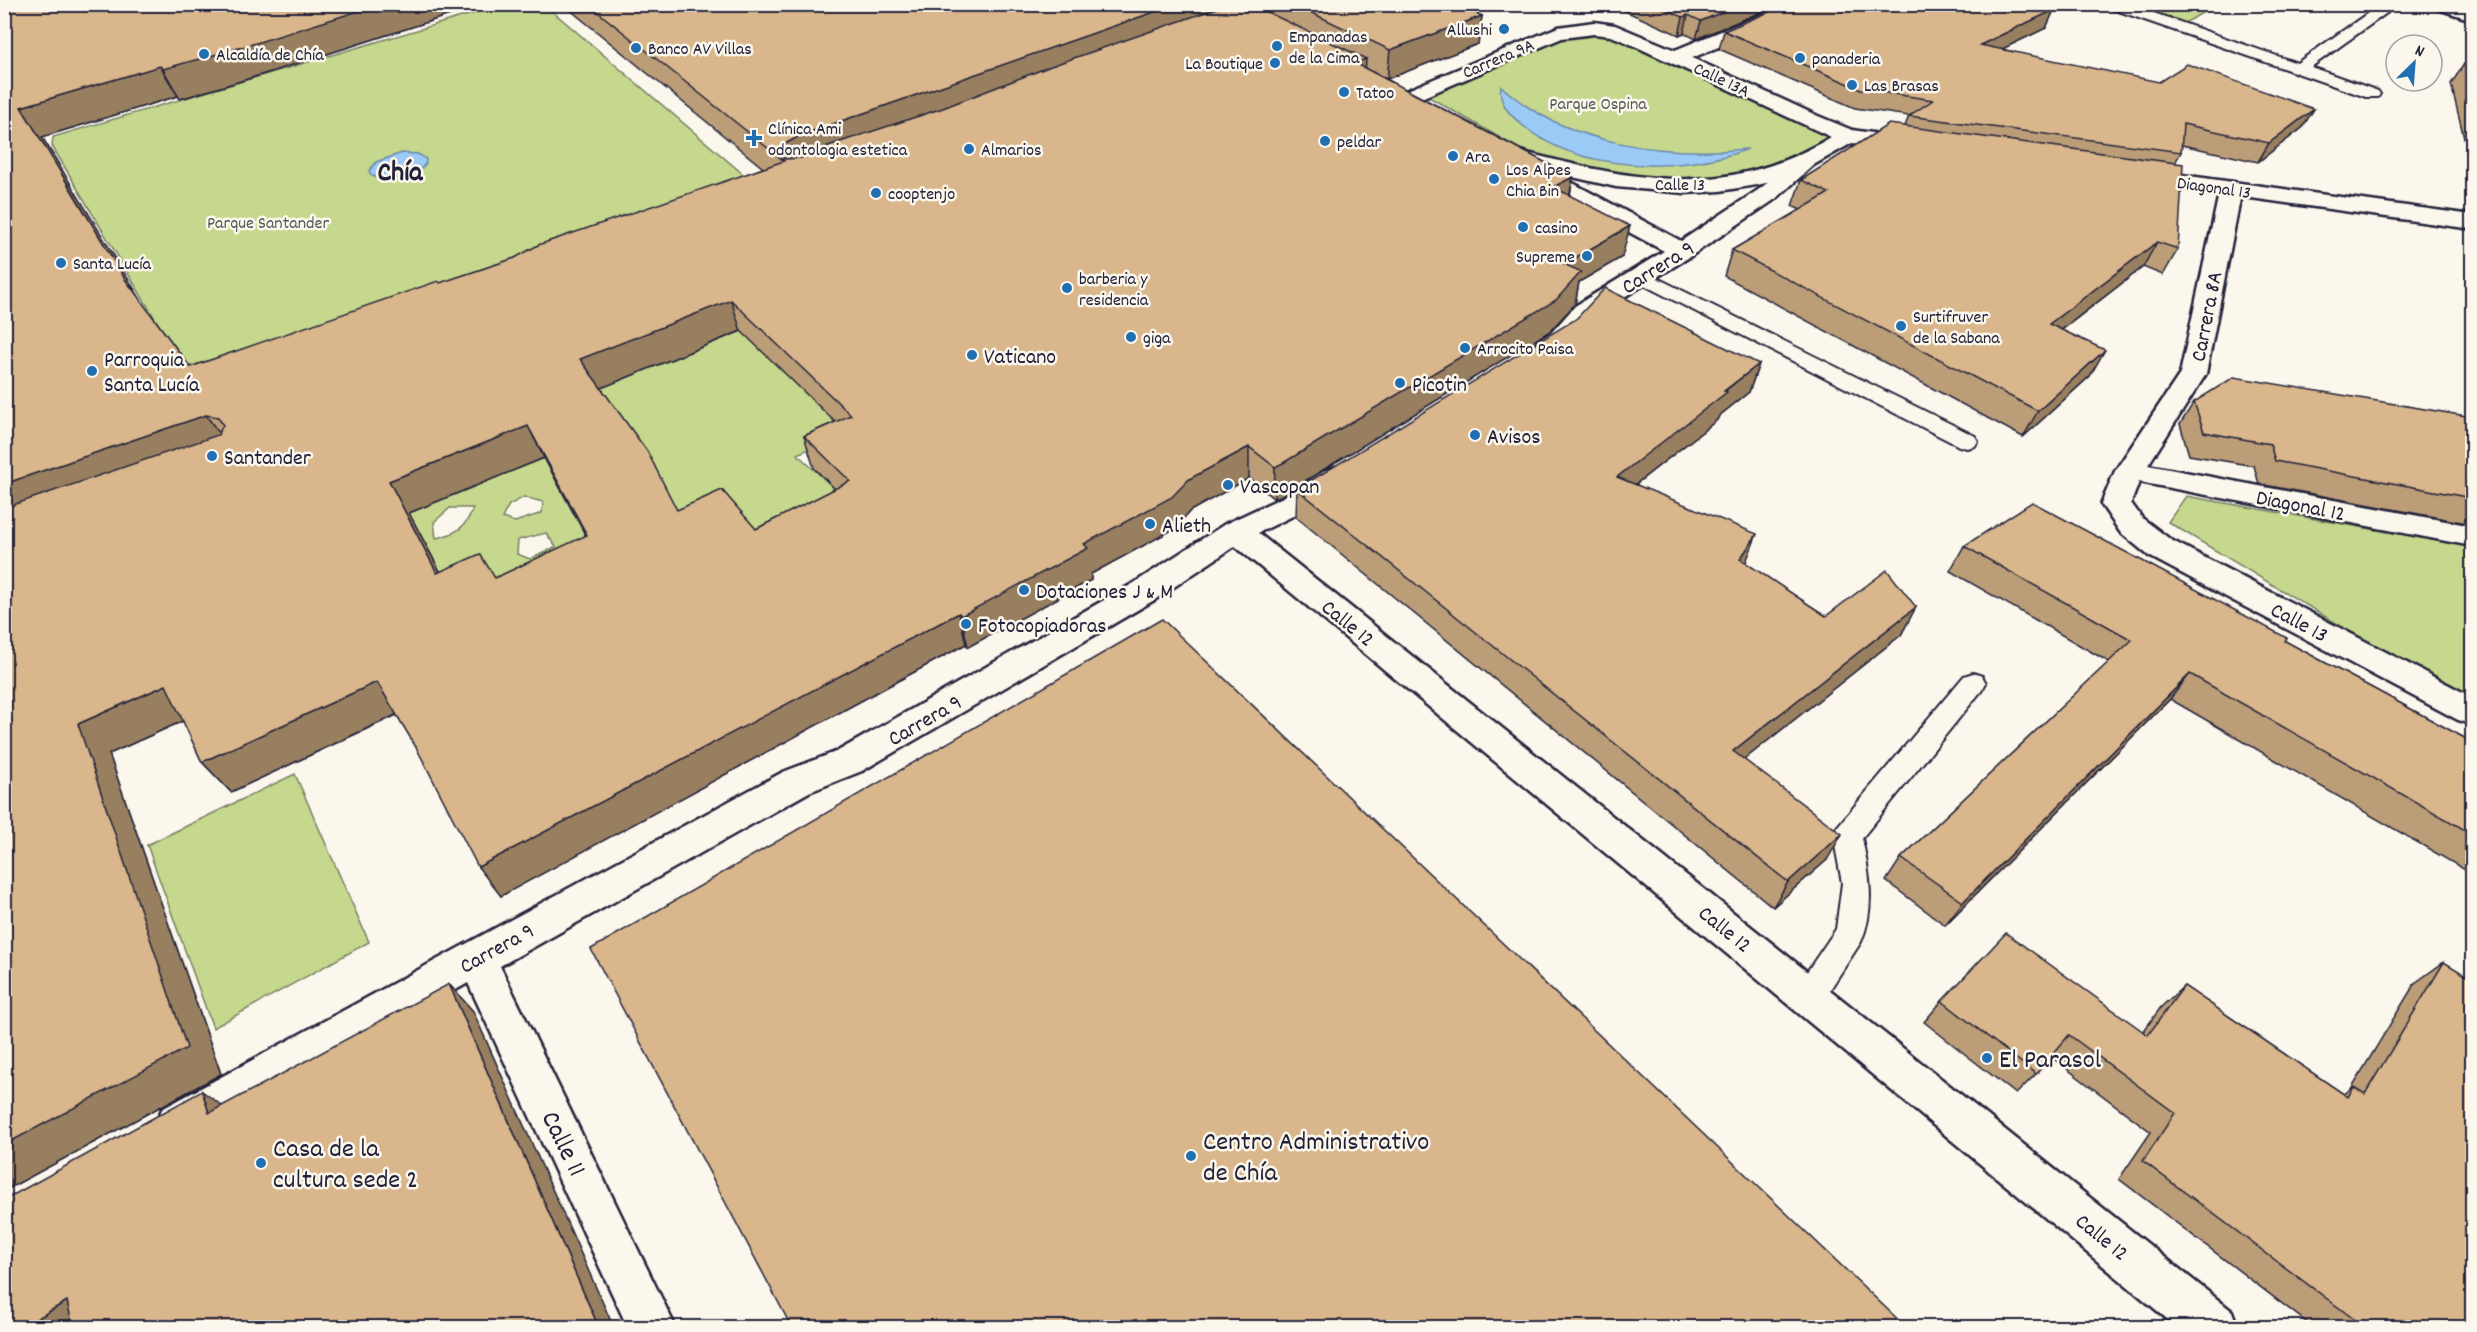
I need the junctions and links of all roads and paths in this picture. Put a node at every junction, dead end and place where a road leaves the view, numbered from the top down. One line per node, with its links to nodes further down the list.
1 (1805, 4): 7 (street)
2 (2112, 4): 8 (lane)
3 (2442, 4): 5 (street)
4 (2383, 9): 8 (lane)
5 (2472, 14)
6 (1594, 28): 7 (street, Calle 13A); 11 (street, Carrera 9A)
7 (1677, 57): 13 (street, Calle 13A)
8 (2298, 69): 10 (lane)
9 (1383, 87): 11 (street)
10 (2372, 94)
11 (1405, 98): 12 (street)
12 (1425, 109)
13 (1848, 136): 14 (street); 15 (street, Calle 13)
14 (1938, 148)
15 (1807, 161): 19 (street, Carrera 9); 19 (street, Calle 13)
16 (2118, 173): 17 (street, Diagonal 13)
17 (2230, 189): 18 (street, Diagonal 13); 24 (street, Carrera 8A)
18 (2472, 222)
19 (1682, 251): 20 (street, Carrera 9)
20 (1641, 276): 21 (street, Carrera 9); 22 (lane)
21 (1520, 363)
22 (1967, 441)
23 (1362, 461): 26 (street, Carrera 9)
24 (2129, 471): 25 (street, Carrera 8A); 27 (street, Diagonal 12)
25 (2131, 525): 29 (street, Calle 13)
26 (1236, 531): 30 (street, Carrera 9); 31 (street, Calle 12)
27 (2472, 536)
28 (1973, 683): 31 (lane)
29 (2472, 712)
30 (476, 958): 32 (street, Carrera 9); 33 (street, Calle 11)
31 (1809, 995): 34 (street, Calle 12)
32 (151, 1138)
33 (653, 1328)
34 (2215, 1328)

